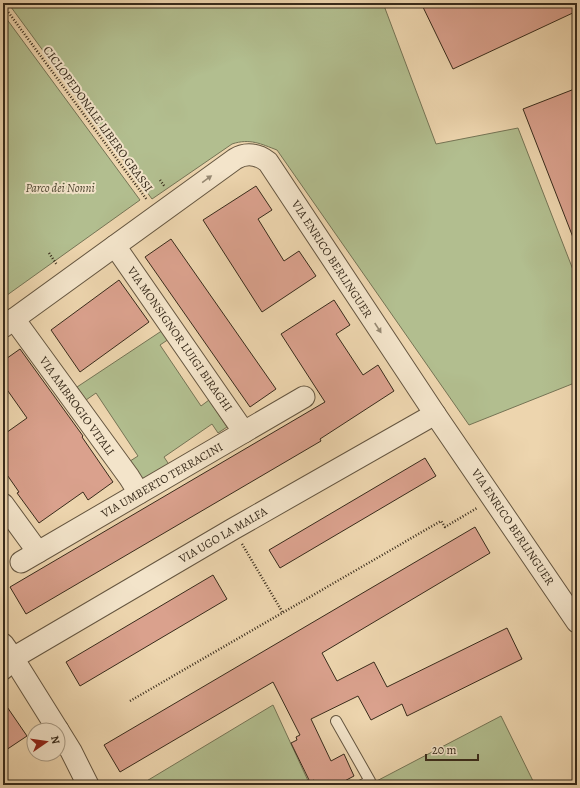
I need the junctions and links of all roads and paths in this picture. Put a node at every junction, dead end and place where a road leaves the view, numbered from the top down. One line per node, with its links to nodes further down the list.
1 (3, 5): 2 (path, CICLOPEDONALE LIBERO GRASSI)
2 (147, 200)
3 (115, 246): 6 (street, VIA ENRICO BERLINGUER); 8 (street, VIA ENRICO BERLINGUER, one-way to 8); 9 (street, VIA MONSIGNOR LUIGI BIRAGHI)
4 (49, 253): 5 (path)
5 (59, 267)
6 (9, 323): 10 (street, VIA AMBROGIO VITALI)
7 (304, 398): 9 (street, VIA UMBERTO TERRACINI)
8 (435, 414): 11 (street, VIA ENRICO BERLINGUER); 13 (street, VIA UGO LA MALFA)
9 (244, 432): 10 (street, VIA UMBERTO TERRACINI)
10 (139, 493): 12 (street, VIA UMBERTO TERRACINI)
11 (493, 498): 14 (path); 15 (street, VIA ENRICO BERLINGUER)
12 (3, 504)
13 (233, 529): 14 (path); 16 (street, VIA UGO LA MALFA)
14 (282, 613): 17 (path)
15 (577, 622)
16 (6, 657): 19 (street)
17 (130, 701)
18 (336, 721): 22 (lane)
19 (52, 722)
20 (66, 744): 21 (street)
21 (88, 785)
22 (362, 785)

